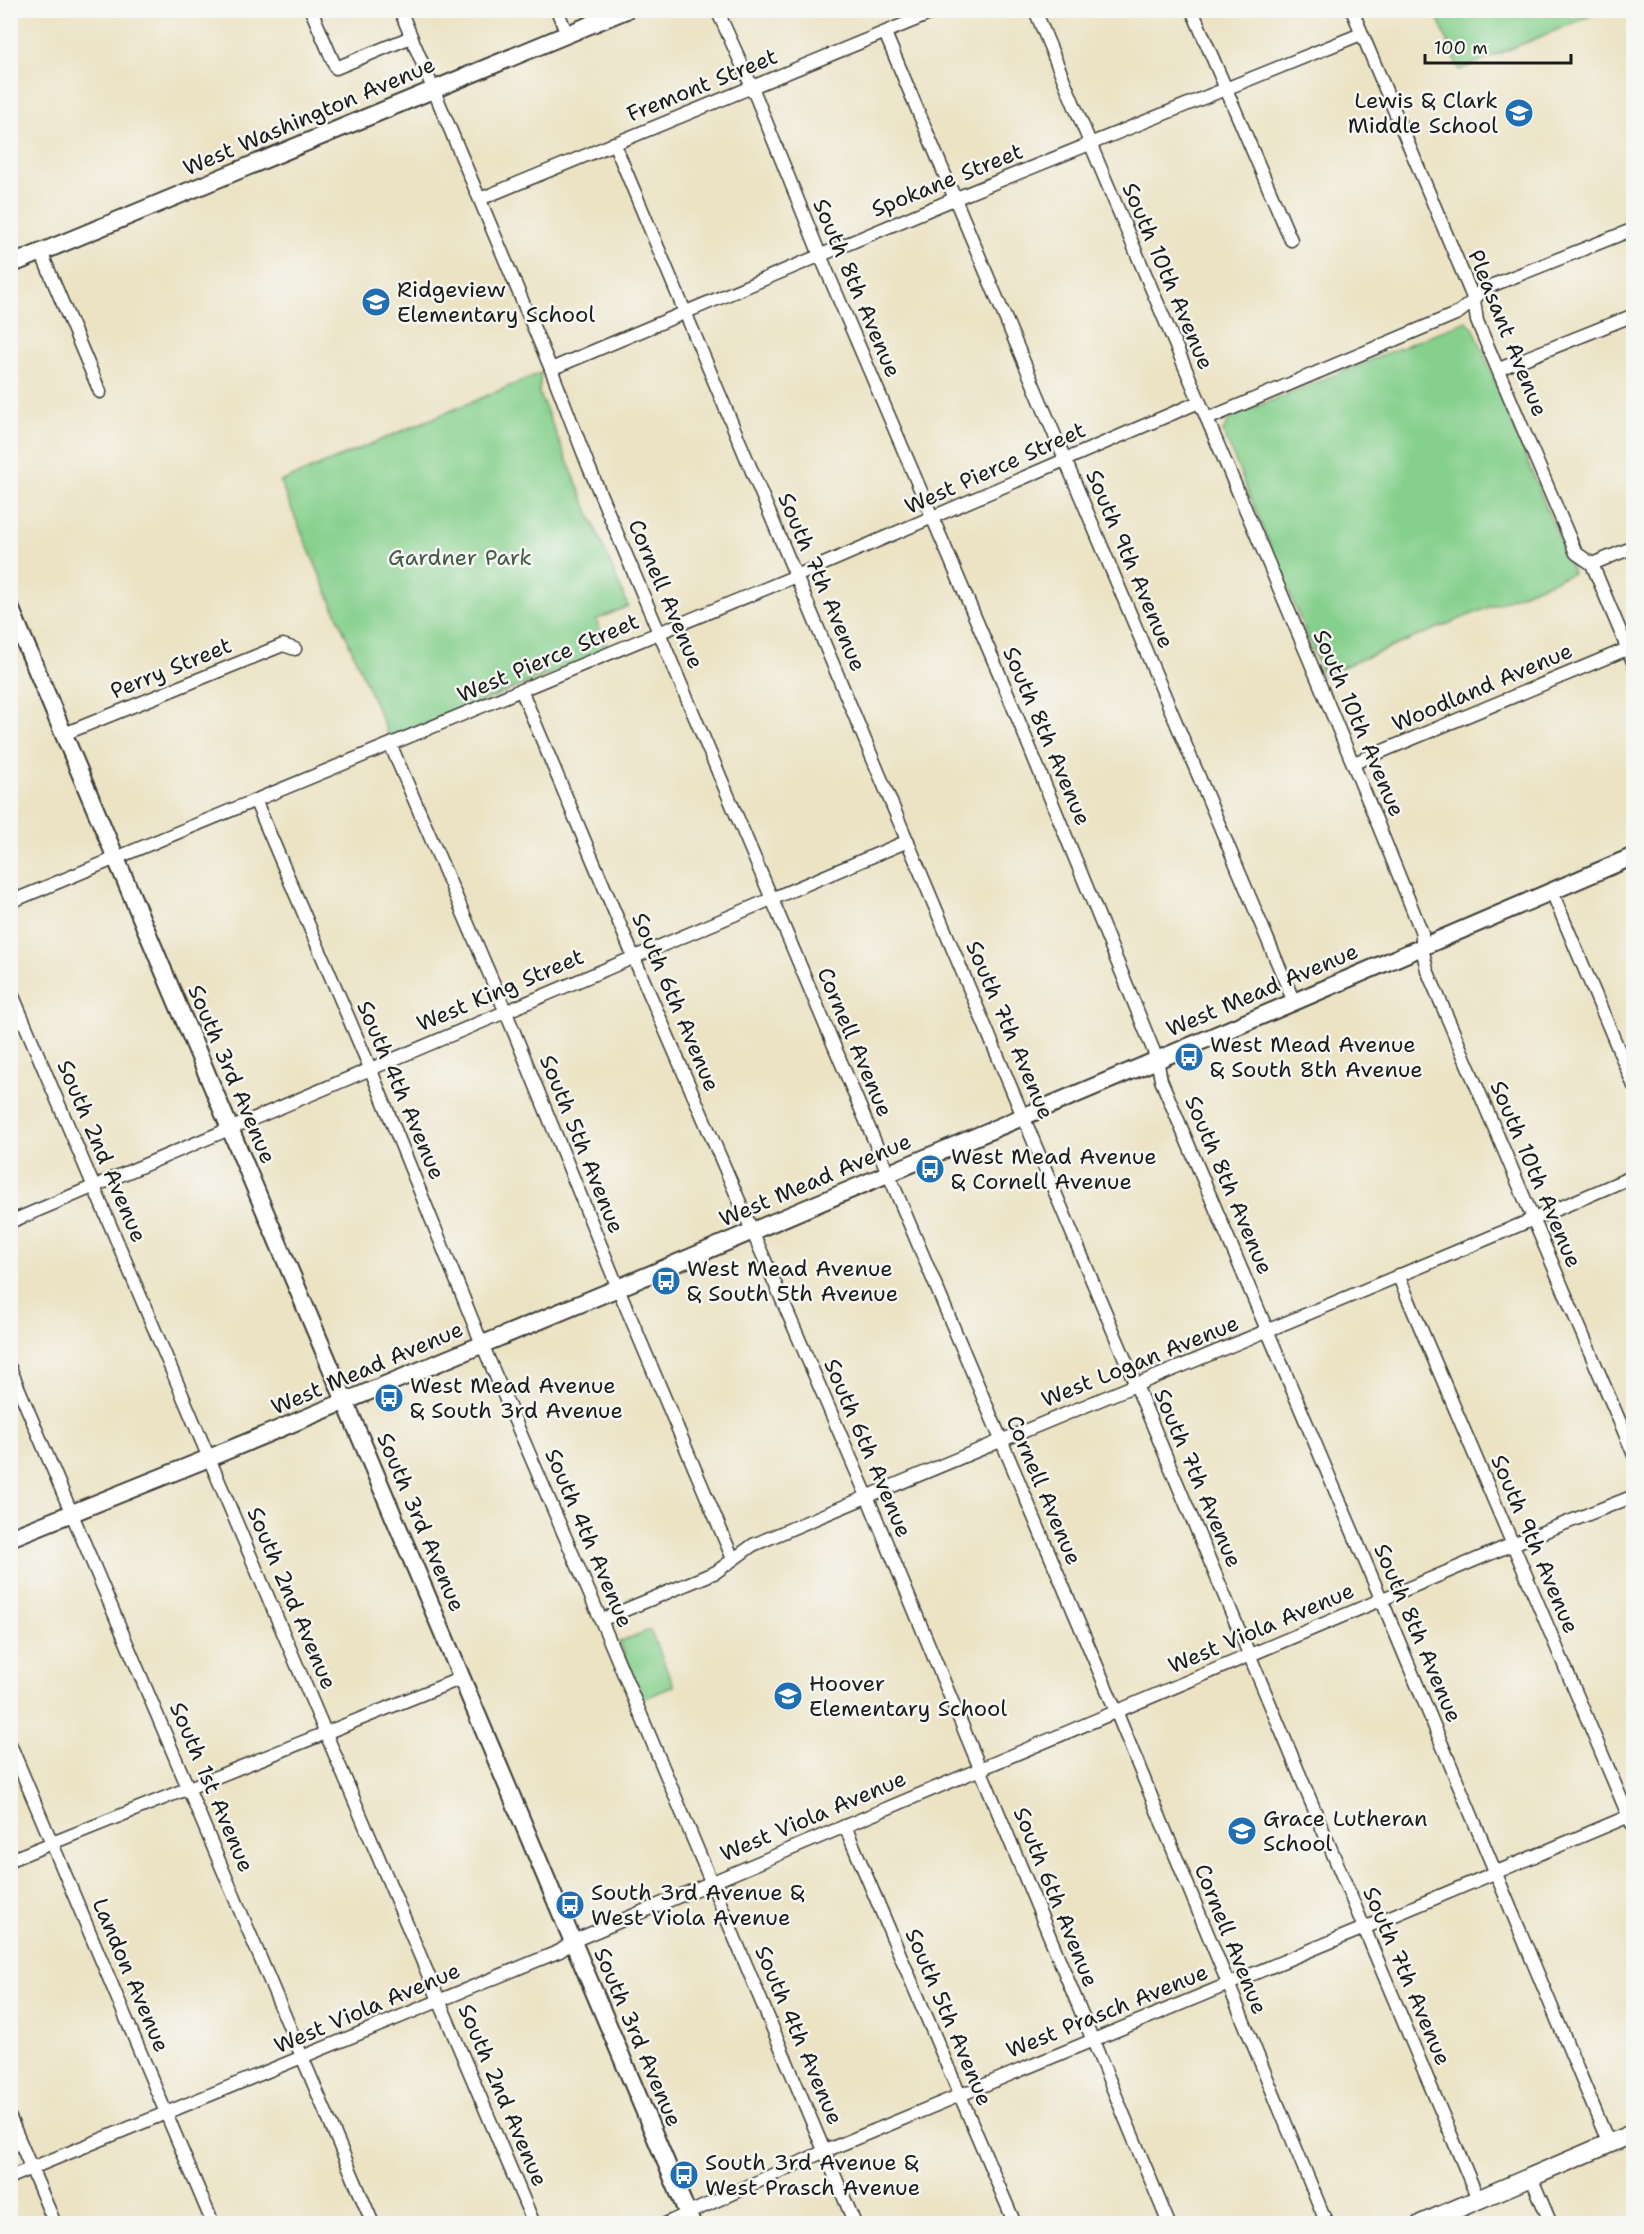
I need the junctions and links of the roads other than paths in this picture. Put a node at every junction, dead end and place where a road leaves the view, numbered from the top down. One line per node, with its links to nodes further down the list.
1 (311, 10): 13 (street)
2 (400, 10): 13 (street, Cornell Avenue)
3 (557, 10): 12 (street)
4 (626, 10): 12 (street, West Washington Avenue)
5 (717, 10): 14 (street, South 8th Avenue)
6 (939, 10): 10 (street, Fremont Street)
7 (1035, 10): 18 (street, South 10th Avenue)
8 (1192, 10): 16 (street)
9 (1352, 10): 11 (street, Pleasant Avenue)
10 (885, 33): 14 (street, Fremont Street); 20 (street, South 9th Avenue)
11 (1361, 33): 16 (street, Spokane Street); 26 (street, Pleasant Avenue)
12 (567, 34): 15 (street, West Washington Avenue)
13 (411, 37): 15 (street, Cornell Avenue)
14 (752, 87): 17 (street, Fremont Street); 24 (street, South 8th Avenue)
15 (433, 89): 19 (street, Cornell Avenue); 23 (street, West Washington Avenue)
16 (1225, 90): 18 (street, Spokane Street); 22 (street)
17 (615, 143): 19 (street, Fremont Street); 27 (street, South 7th Avenue)
18 (1089, 145): 20 (street, Spokane Street); 32 (street, South 10th Avenue)
19 (480, 199): 29 (street, Cornell Avenue)
20 (954, 199): 24 (street, Spokane Street); 34 (street, South 9th Avenue)
21 (1634, 229): 26 (street)
22 (1291, 240)
23 (41, 252): 25 (street, West Washington Avenue); 31 (street)
24 (819, 255): 27 (street, Spokane Street); 35 (street, South 8th Avenue)
25 (10, 265)
26 (1474, 300): 30 (street, Pleasant Avenue); 33 (street)
27 (685, 311): 29 (street, Spokane Street); 38 (street, South 7th Avenue)
28 (1634, 315): 30 (street)
29 (551, 369): 40 (street, Cornell Avenue)
30 (1499, 369): 37 (street, Pleasant Avenue)
31 (99, 392)
32 (1199, 402): 33 (street, South 10th Avenue); 34 (street, West Pierce Street)
33 (1207, 419): 47 (street, South 10th Avenue)
34 (1065, 460): 35 (street, West Pierce Street); 58 (street, South 9th Avenue)
35 (933, 518): 38 (street, West Pierce Street); 60 (street, South 8th Avenue)
36 (1634, 547): 37 (street)
37 (1592, 564): 42 (street, Pleasant Avenue)
38 (796, 576): 40 (street, West Pierce Street); 49 (street, South 7th Avenue)
39 (10, 607): 45 (street, South 3rd Avenue)
40 (660, 633): 44 (street, West Pierce Street); 53 (street, Cornell Avenue)
41 (295, 649): 45 (street, Perry Street)
42 (1627, 649): 43 (street, Pleasant Avenue); 47 (street, Woodland Avenue)
43 (1634, 664)
44 (522, 692): 46 (street, West Pierce Street); 56 (street, South 6th Avenue)
45 (64, 734): 51 (street, South 3rd Avenue)
46 (391, 746): 48 (street, West Pierce Street); 59 (street, South 5th Avenue)
47 (1354, 763): 55 (street, South 10th Avenue)
48 (256, 802): 51 (street, West Pierce Street); 61 (street, South 4th Avenue)
49 (908, 841): 53 (street, West King Street); 63 (street, South 7th Avenue)
50 (1634, 856): 52 (street, West Mead Avenue)
51 (116, 860): 54 (street, West Pierce Street); 64 (street, South 3rd Avenue)
52 (1552, 892): 55 (street, West Mead Avenue); 62 (street)
53 (771, 898): 56 (street, West King Street); 65 (street, Cornell Avenue)
54 (10, 902)
55 (1422, 946): 58 (street, West Mead Avenue); 68 (street, South 10th Avenue)
56 (634, 958): 59 (street, West King Street); 70 (street, South 6th Avenue)
57 (10, 989): 67 (street, South 2nd Avenue)
58 (1294, 1002): 60 (street, West Mead Avenue)
59 (505, 1011): 61 (street, West King Street); 72 (street, South 5th Avenue)
60 (1157, 1059): 63 (street, West Mead Avenue); 73 (street, South 8th Avenue)
61 (370, 1068): 64 (street, West King Street); 74 (street, South 4th Avenue)
62 (1634, 1086)
63 (1023, 1116): 65 (street, West Mead Avenue); 76 (street, South 7th Avenue)
64 (231, 1129): 67 (street, West King Street); 77 (street, South 3rd Avenue)
65 (887, 1172): 70 (street, West Mead Avenue); 78 (street, Cornell Avenue)
66 (1634, 1176): 68 (street, West Logan Avenue)
67 (95, 1187): 69 (street, West King Street); 80 (street, South 2nd Avenue)
68 (1533, 1220): 71 (street, West Logan Avenue); 79 (street, South 10th Avenue)
69 (10, 1222)
70 (752, 1231): 72 (street, West Mead Avenue); 81 (street, South 6th Avenue)
71 (1398, 1275): 73 (street, West Logan Avenue); 85 (street, South 9th Avenue)
72 (618, 1288): 74 (street, West Mead Avenue); 86 (street, South 5th Avenue)
73 (1268, 1331): 76 (street, West Logan Avenue); 87 (street, South 8th Avenue)
74 (482, 1344): 77 (street, West Mead Avenue); 88 (street, South 4th Avenue)
75 (10, 1368): 83 (street, South 1st Avenue)
76 (1136, 1383): 78 (street, West Logan Avenue); 89 (street, South 7th Avenue)
77 (345, 1401): 80 (street, West Mead Avenue); 90 (street, South 3rd Avenue)
78 (1001, 1441): 81 (street, West Logan Avenue); 91 (street, Cornell Avenue)
79 (1634, 1455)
80 (209, 1458): 83 (street, West Mead Avenue); 92 (street, South 2nd Avenue)
81 (867, 1496): 86 (street, West Logan Avenue); 94 (street, South 6th Avenue)
82 (1634, 1496): 85 (street, West Viola Avenue)
83 (72, 1511): 84 (street, West Mead Avenue); 95 (street, South 1st Avenue)
84 (10, 1538)
85 (1513, 1544): 87 (street, West Viola Avenue); 96 (street, South 9th Avenue)
86 (733, 1559): 88 (street, West Logan Avenue)
87 (1382, 1600): 89 (street, West Viola Avenue); 101 (street, South 8th Avenue)
88 (602, 1620): 102 (street, South 4th Avenue)
89 (1250, 1655): 91 (street, West Viola Avenue); 103 (street, South 7th Avenue)
90 (462, 1678): 92 (street); 104 (street, South 3rd Avenue)
91 (1116, 1712): 94 (street, West Viola Avenue); 105 (street, Cornell Avenue)
92 (327, 1733): 95 (street); 106 (street, South 2nd Avenue)
93 (10, 1744): 99 (street, Landon Avenue)
94 (981, 1768): 97 (street, West Viola Avenue); 107 (street, South 6th Avenue)
95 (190, 1788): 99 (street); 108 (street, South 1st Avenue)
96 (1631, 1815): 98 (street, South 9th Avenue); 101 (street, West Prasch Avenue)
97 (844, 1826): 102 (street, West Viola Avenue); 109 (street, South 5th Avenue)
98 (1634, 1828)
99 (52, 1843): 100 (street); 110 (street, Landon Avenue)
100 (10, 1860)
101 (1494, 1871): 103 (street, West Prasch Avenue); 113 (street, South 8th Avenue)
102 (710, 1882): 104 (street, West Viola Avenue); 114 (street, South 4th Avenue)
103 (1364, 1928): 105 (street, West Prasch Avenue); 118 (street, South 7th Avenue)
104 (573, 1941): 106 (street, West Viola Avenue); 119 (street, South 3rd Avenue)
105 (1227, 1984): 107 (street, West Prasch Avenue); 128 (street, Cornell Avenue)
106 (440, 2000): 108 (street, West Viola Avenue); 123 (street, South 2nd Avenue)
107 (1091, 2040): 109 (street, West Prasch Avenue); 127 (street, South 6th Avenue)
108 (304, 2057): 110 (street, West Viola Avenue); 122 (street, South 1st Avenue)
109 (959, 2095): 114 (street, West Prasch Avenue); 126 (street, South 5th Avenue)
110 (167, 2113): 115 (street, West Viola Avenue); 121 (street, Landon Avenue)
111 (10, 2118): 115 (street)
112 (1634, 2133): 113 (main road)
113 (1609, 2144): 117 (main road)
114 (825, 2151): 119 (street, West Prasch Avenue); 125 (street, South 4th Avenue)
115 (32, 2169): 116 (street, West Viola Avenue); 120 (street)
116 (10, 2177)
117 (1531, 2177): 118 (main road); 130 (street)
118 (1478, 2199): 129 (main road)
119 (689, 2218): 124 (street, West Prasch Avenue)
120 (55, 2223)
121 (213, 2223)
122 (373, 2223)
123 (534, 2223)
124 (665, 2223)
125 (855, 2223)
126 (1015, 2223)
127 (1169, 2223)
128 (1327, 2223)
129 (1421, 2223)
130 (1551, 2223)

